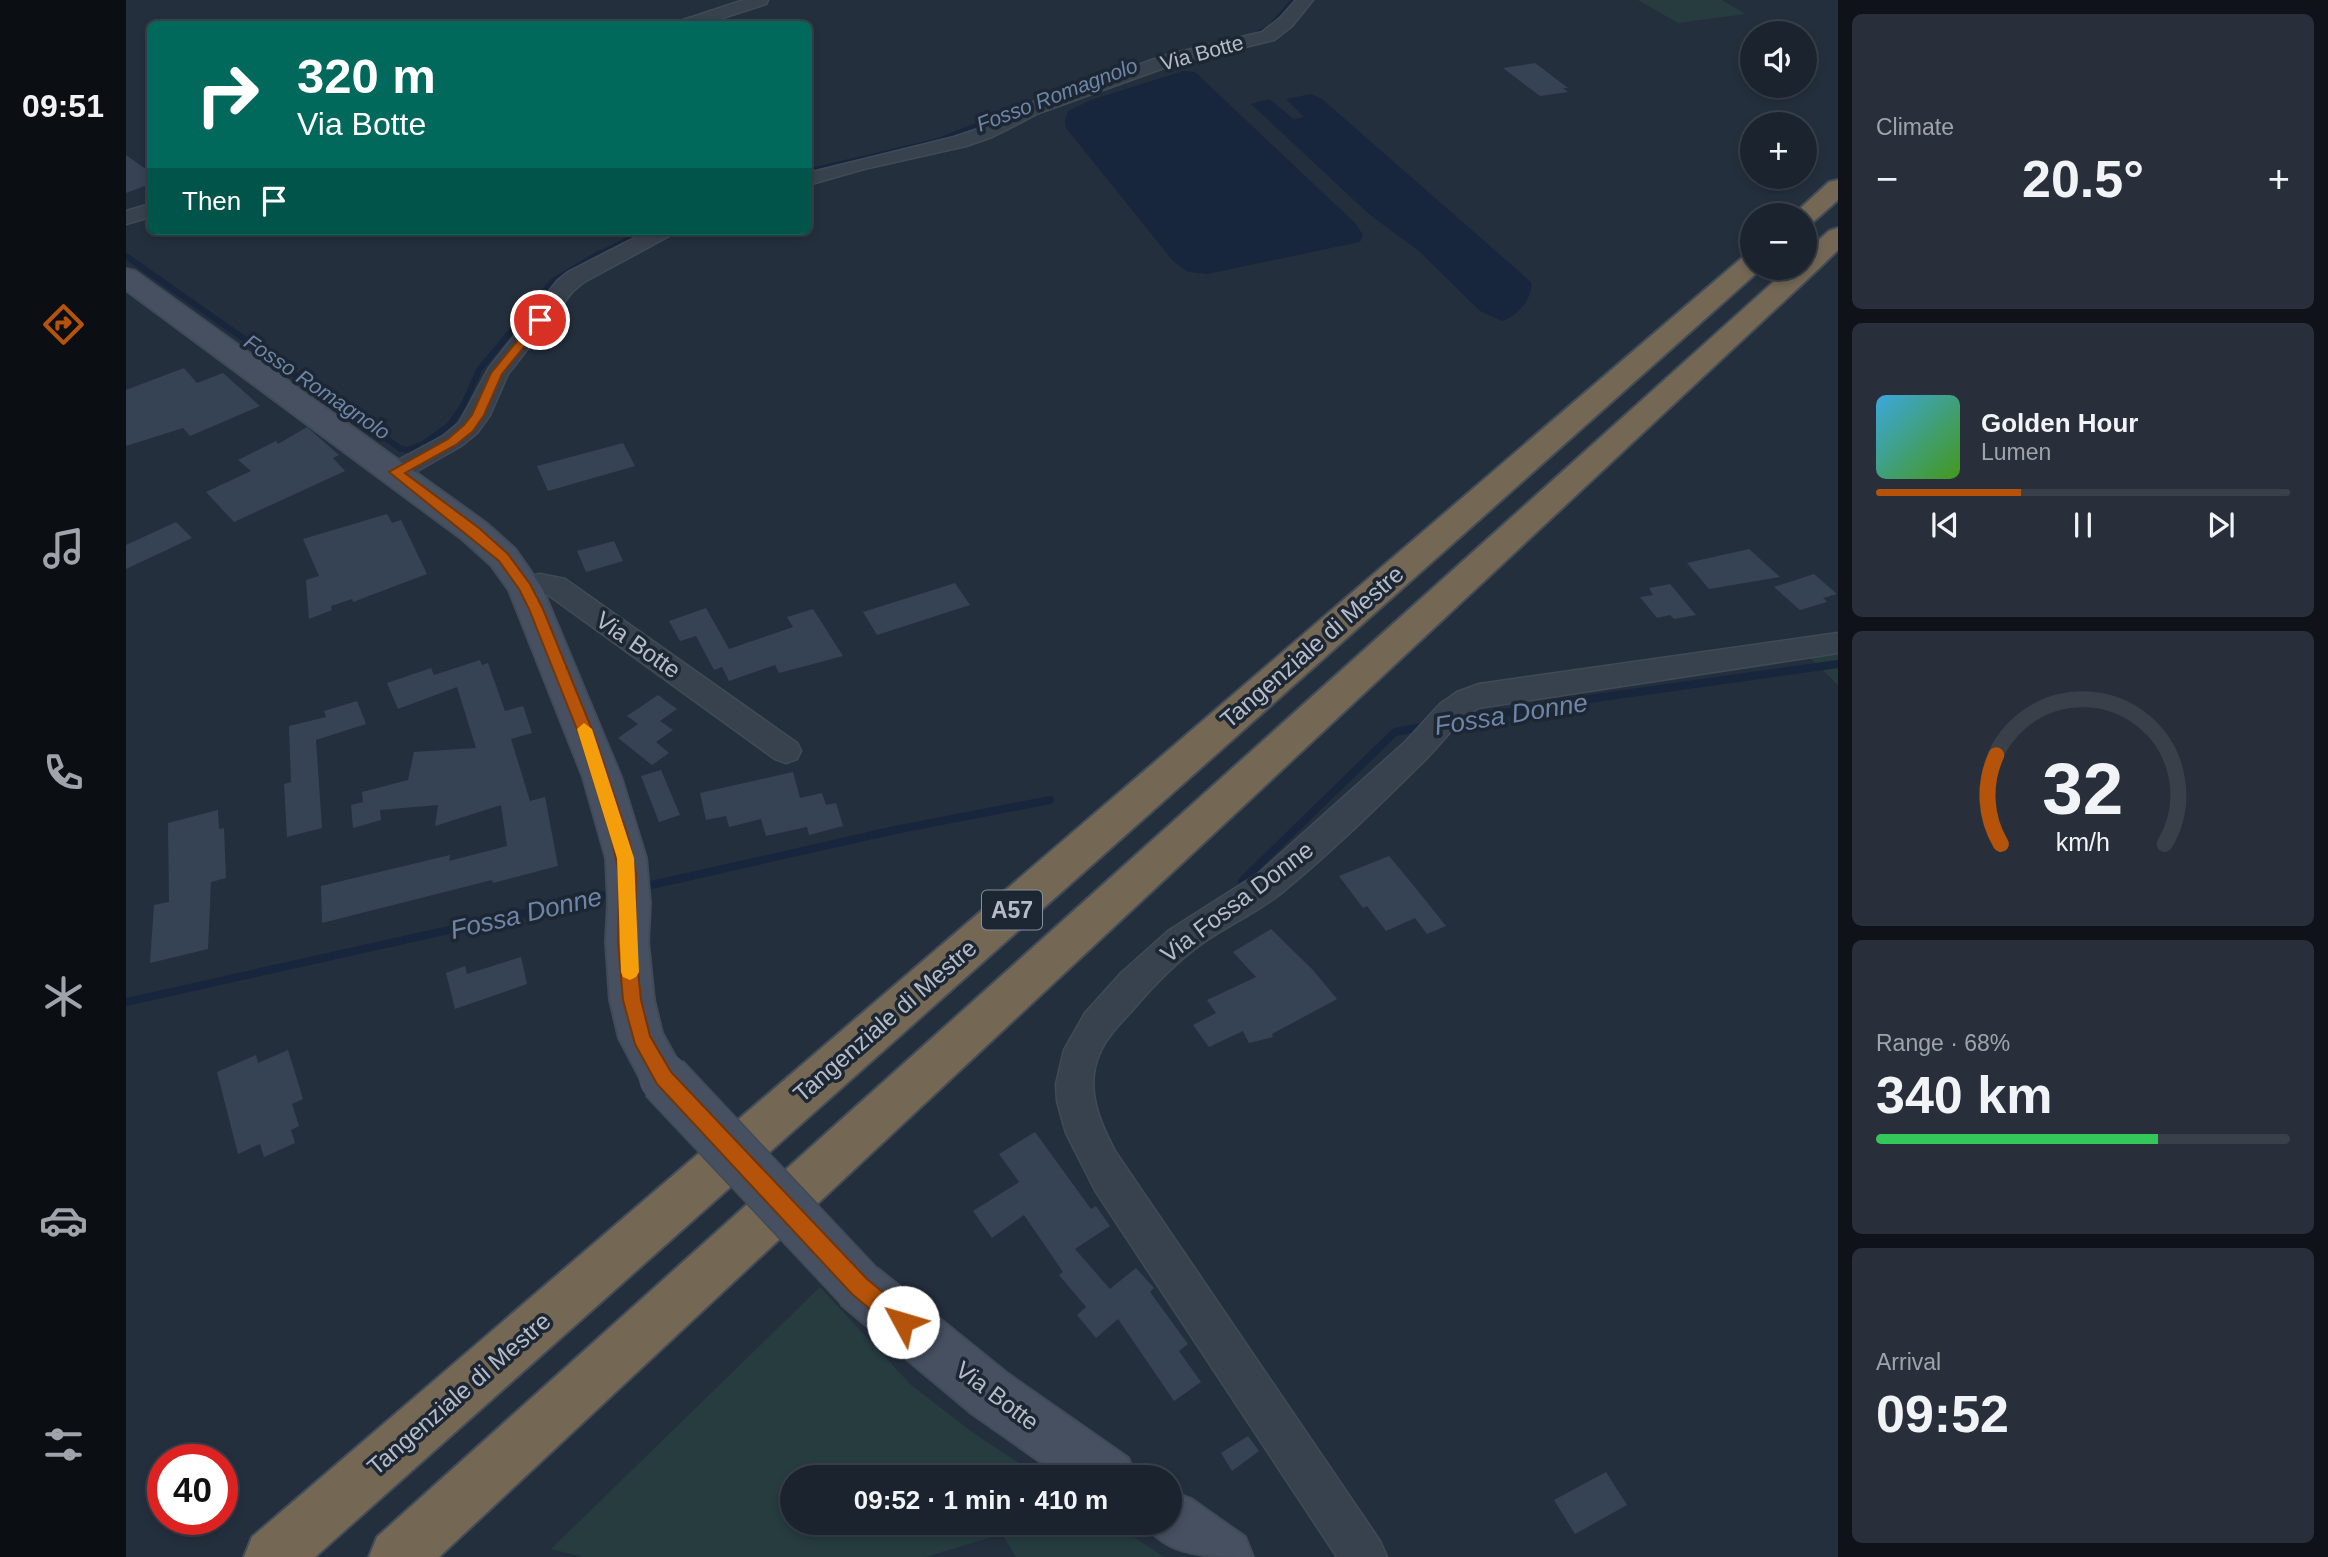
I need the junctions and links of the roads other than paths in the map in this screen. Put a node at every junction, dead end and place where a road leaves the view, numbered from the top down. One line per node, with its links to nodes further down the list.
1 (760, 0): 3 (street)
2 (1305, 0): 4 (street, Via Botte)
3 (698, 21)
4 (812, 178)
5 (1838, 187): 6 (highway)
6 (1817, 206)
7 (147, 211): 8 (street)
8 (126, 218)
9 (656, 235): 15 (street)
10 (1838, 236): 11 (highway, Tangenziale di Mestre / A57)
11 (1817, 255)
12 (1740, 273): 21 (highway, Tangenziale di Mestre / A57)
13 (126, 277): 15 (street, Via Botte)
14 (1790, 280): 22 (highway, Tangenziale di Mestre / A57)
15 (396, 472): 16 (street, Via Botte)
16 (525, 588): 18 (street, Via Botte); 19 (street, Via Botte, bridge)
17 (1838, 643): 24 (street, Via Fossa Donne)
18 (786, 751)
19 (1092, 1465)
20 (1182, 1528): 23 (street)
21 (272, 1557)
22 (397, 1557)
23 (1225, 1557)
24 (1364, 1557)

